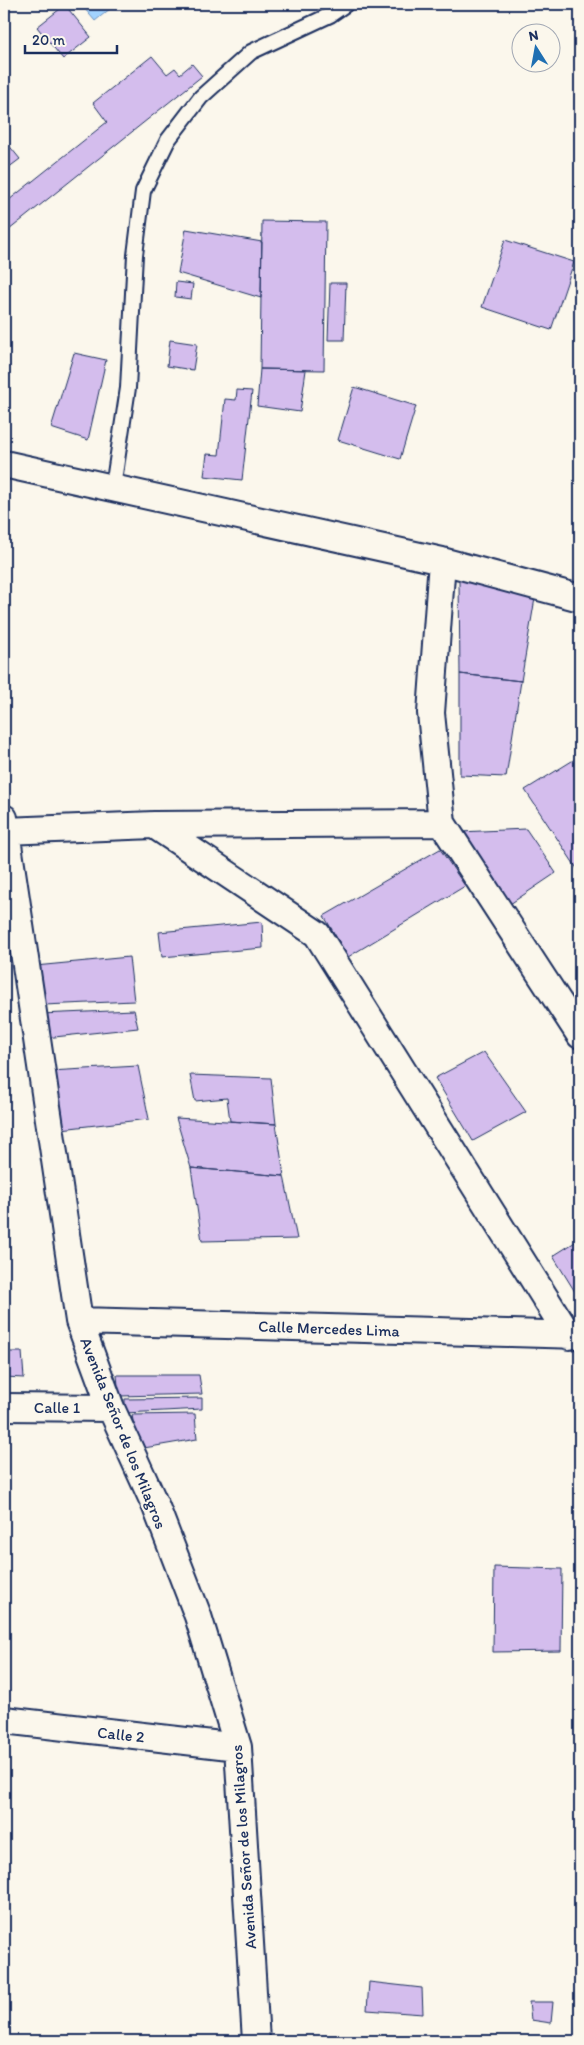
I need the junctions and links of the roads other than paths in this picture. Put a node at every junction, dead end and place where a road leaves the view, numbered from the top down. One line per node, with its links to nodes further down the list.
1 (346, 4): 3 (lane)
2 (4, 464): 3 (street)
3 (113, 487): 4 (street)
4 (442, 560): 5 (street); 6 (street)
5 (580, 598)
6 (442, 823): 8 (street); 9 (street)
7 (4, 824): 8 (street); 10 (street, Avenida Señor de los Milagros)
8 (154, 825): 11 (street)
9 (580, 1035)
10 (79, 1321): 11 (street, Calle Mercedes Lima); 13 (street, Avenida Señor de los Milagros)
11 (575, 1336)
12 (4, 1407): 13 (street, Calle 1)
13 (111, 1408): 15 (street, Avenida Señor de los Milagros)
14 (4, 1720): 15 (street, Calle 2)
15 (238, 1747): 16 (street, Avenida Señor de los Milagros)
16 (256, 2041)

